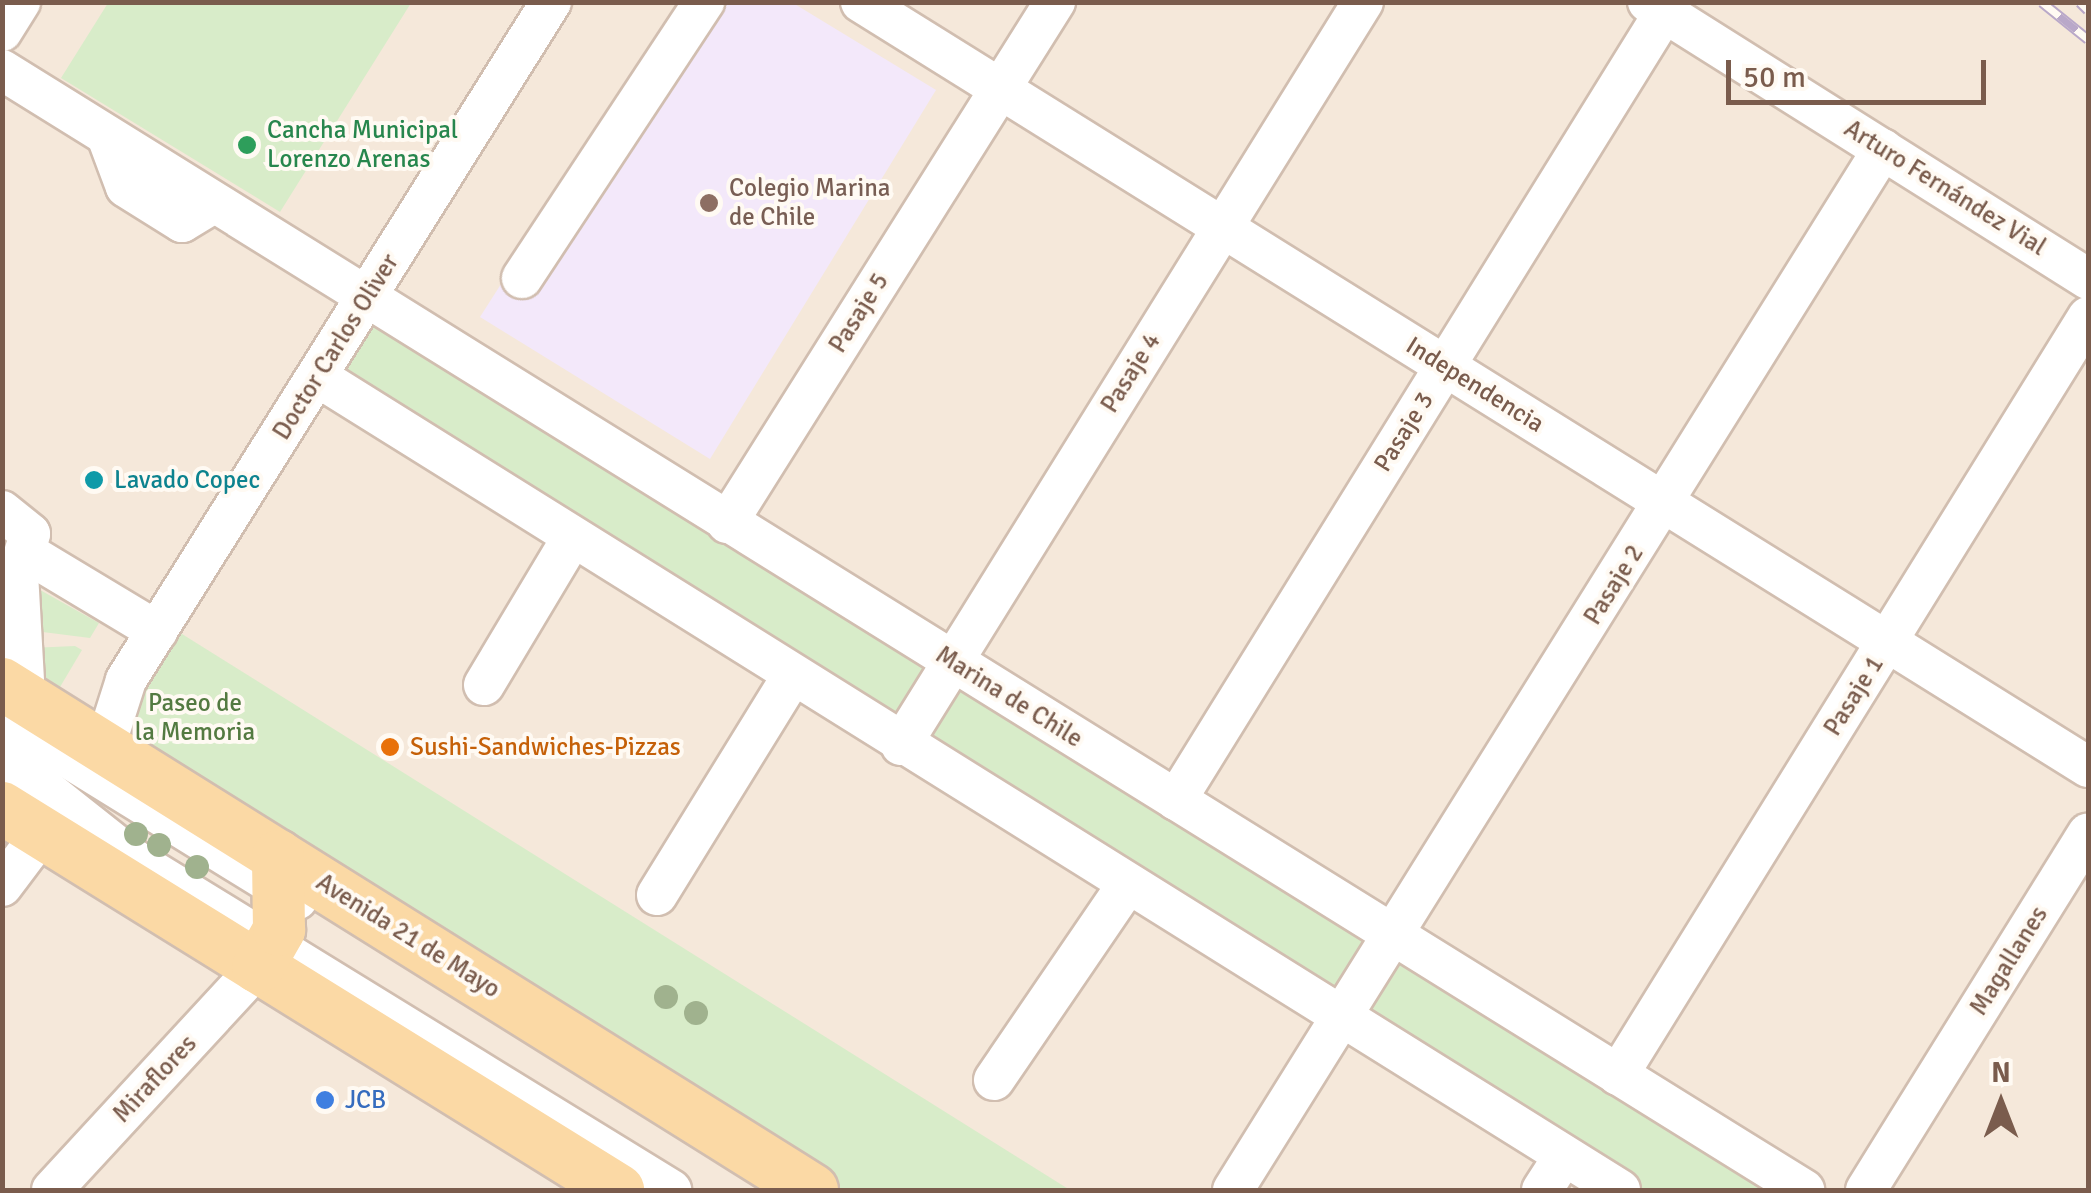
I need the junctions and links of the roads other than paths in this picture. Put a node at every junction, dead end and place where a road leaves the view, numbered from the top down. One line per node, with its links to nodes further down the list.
1 (20, 2): 8 (street)
2 (550, 2): 15 (street, Doctor Carlos Oliver)
3 (704, 2): 13 (street)
4 (861, 2): 10 (street, Independencia)
5 (1055, 2): 10 (street, Pasaje 5)
6 (1364, 2): 12 (street, Pasaje 4)
7 (1656, 8): 11 (street, Arturo Fernández Vial); 17 (street, Pasaje 3)
8 (2, 31)
9 (2, 70): 15 (street, Marina de Chile)
10 (1001, 89): 12 (street, Independencia); 21 (street, Pasaje 5)
11 (1883, 150): 14 (street, Arturo Fernández Vial); 19 (street, Pasaje 2)
12 (1223, 228): 17 (street, Independencia); 26 (street, Pasaje 4)
13 (522, 278)
14 (2088, 279)
15 (366, 299): 18 (street, Doctor Carlos Oliver); 21 (street, Marina de Chile)
16 (2088, 317): 25 (street, Pasaje 1)
17 (1445, 366): 19 (street, Independencia); 34 (street, Pasaje 3)
18 (318, 377): 22 (street); 24 (street, Doctor Carlos Oliver)
19 (1665, 503): 25 (street, Independencia); 41 (street, Pasaje 2)
20 (2, 510): 23 (street)
21 (728, 522): 26 (street, Marina de Chile)
22 (572, 538): 27 (street); 28 (street)
23 (22, 563): 24 (street); 29 (street)
24 (157, 631): 31 (street, Doctor Carlos Oliver)
25 (1888, 642): 33 (street, Independencia); 44 (street, Pasaje 1)
26 (951, 661): 30 (street, Pasaje 4); 34 (street, Marina de Chile)
27 (792, 676): 30 (street); 40 (street)
28 (484, 685)
29 (10, 700): 31 (main road, Avenida 21 de Mayo); 37 (street)
30 (901, 745): 38 (street)
31 (104, 746): 37 (main road, Avenida 21 de Mayo)
32 (2, 754): 42 (street)
33 (2088, 767)
34 (1176, 800): 41 (street, Marina de Chile)
35 (22, 821): 39 (street); 42 (main road)
36 (2088, 833): 56 (street, Magallanes)
37 (280, 873): 42 (main road); 50 (street); 51 (main road, Avenida 21 de Mayo)
38 (1127, 885): 43 (street); 45 (street)
39 (2, 886)
40 (657, 894)
41 (1396, 936): 43 (street, Pasaje 2); 44 (street, Marina de Chile)
42 (266, 956): 47 (main road); 48 (street, Miraflores); 49 (street)
43 (1343, 1020): 46 (street); 52 (street, Pasaje 2)
44 (1618, 1075): 55 (street, Marina de Chile)
45 (994, 1080)
46 (1564, 1156): 53 (street); 54 (street)
47 (599, 1186)
48 (53, 1190)
49 (670, 1190)
50 (768, 1190)
51 (812, 1190)
52 (1233, 1190)
53 (1542, 1190)
54 (1620, 1190)
55 (1804, 1190)
56 (1866, 1190)

